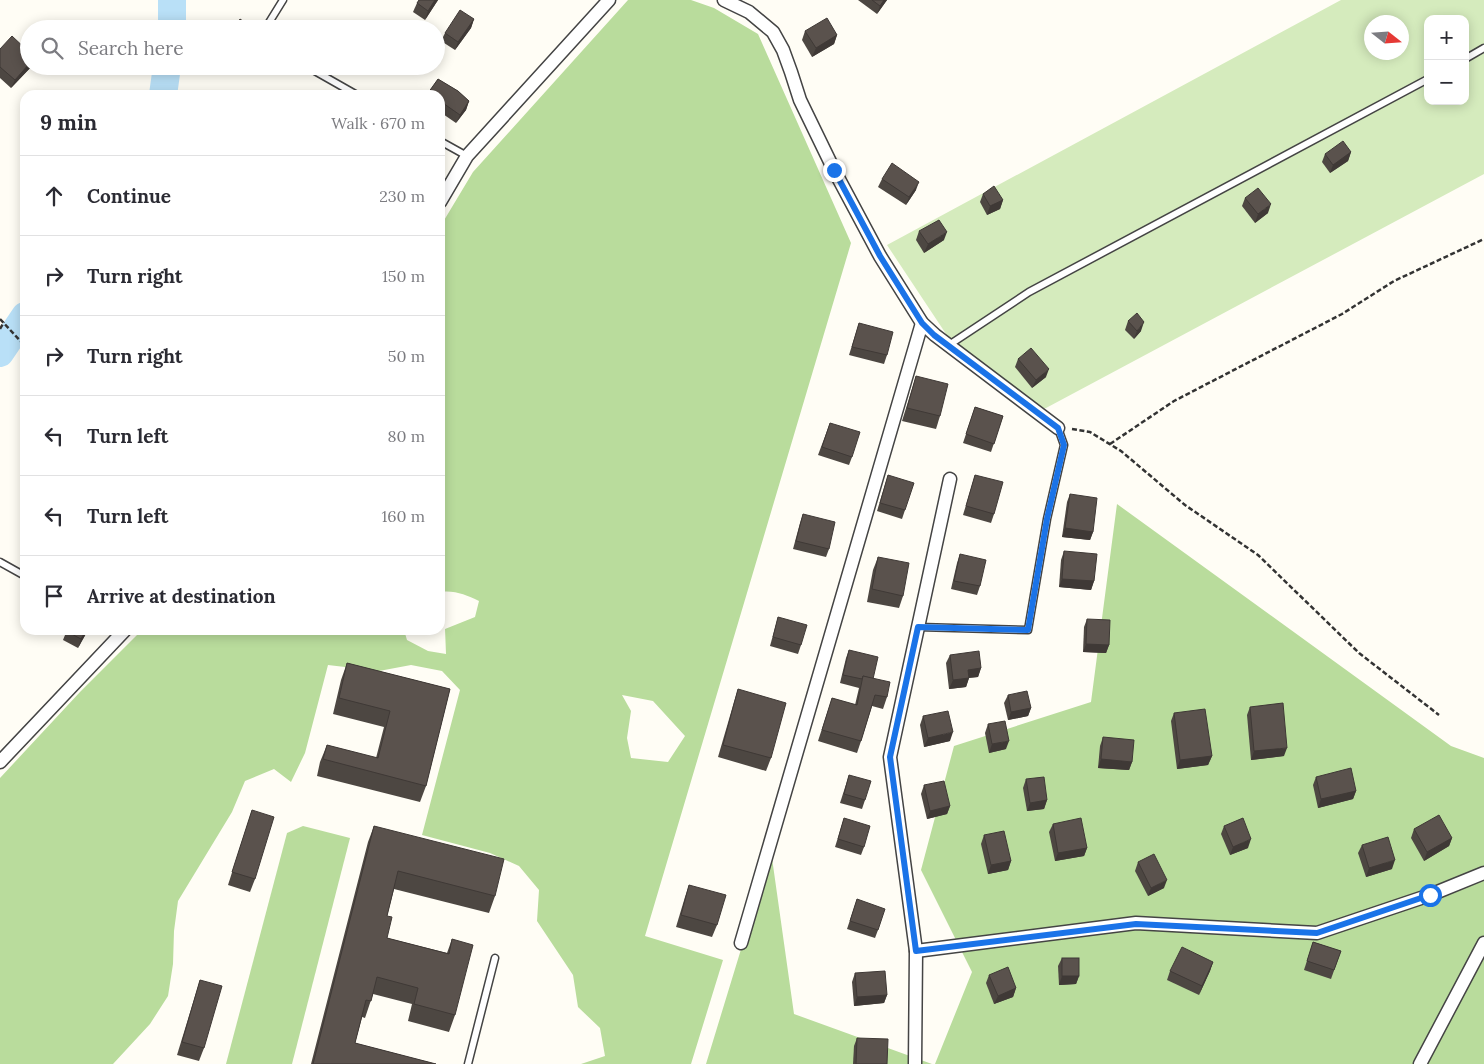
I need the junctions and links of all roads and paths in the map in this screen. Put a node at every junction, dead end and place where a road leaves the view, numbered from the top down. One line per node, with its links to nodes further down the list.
1 (283, 0): 4 (lane)
2 (609, 0): 11 (street)
3 (724, 0): 16 (street)
4 (271, 20)
5 (1484, 48): 6 (lane)
6 (1469, 56)
7 (322, 75): 9 (lane)
8 (1424, 81): 19 (lane)
9 (348, 90)
10 (445, 144): 11 (lane)
11 (467, 156): 12 (street)
12 (445, 193)
13 (1484, 239): 21 (path)
14 (0, 319): 15 (path)
15 (4, 322): 17 (path); 18 (path)
16 (922, 323): 19 (street); 30 (street)
17 (0, 329)
18 (20, 340)
19 (949, 345): 20 (street)
20 (1058, 428): 21 (path); 25 (lane)
21 (1110, 444): 27 (path)
22 (950, 479): 25 (street)
23 (0, 562): 24 (lane)
24 (20, 573)
25 (918, 627): 32 (street)
26 (120, 635): 28 (street)
27 (1439, 714)
28 (0, 762)
29 (1484, 873): 32 (street)
30 (741, 943)
31 (1484, 943): 36 (street)
32 (916, 951): 35 (street)
33 (494, 958): 34 (lane)
34 (468, 1064)
35 (915, 1064)
36 (1420, 1064)

